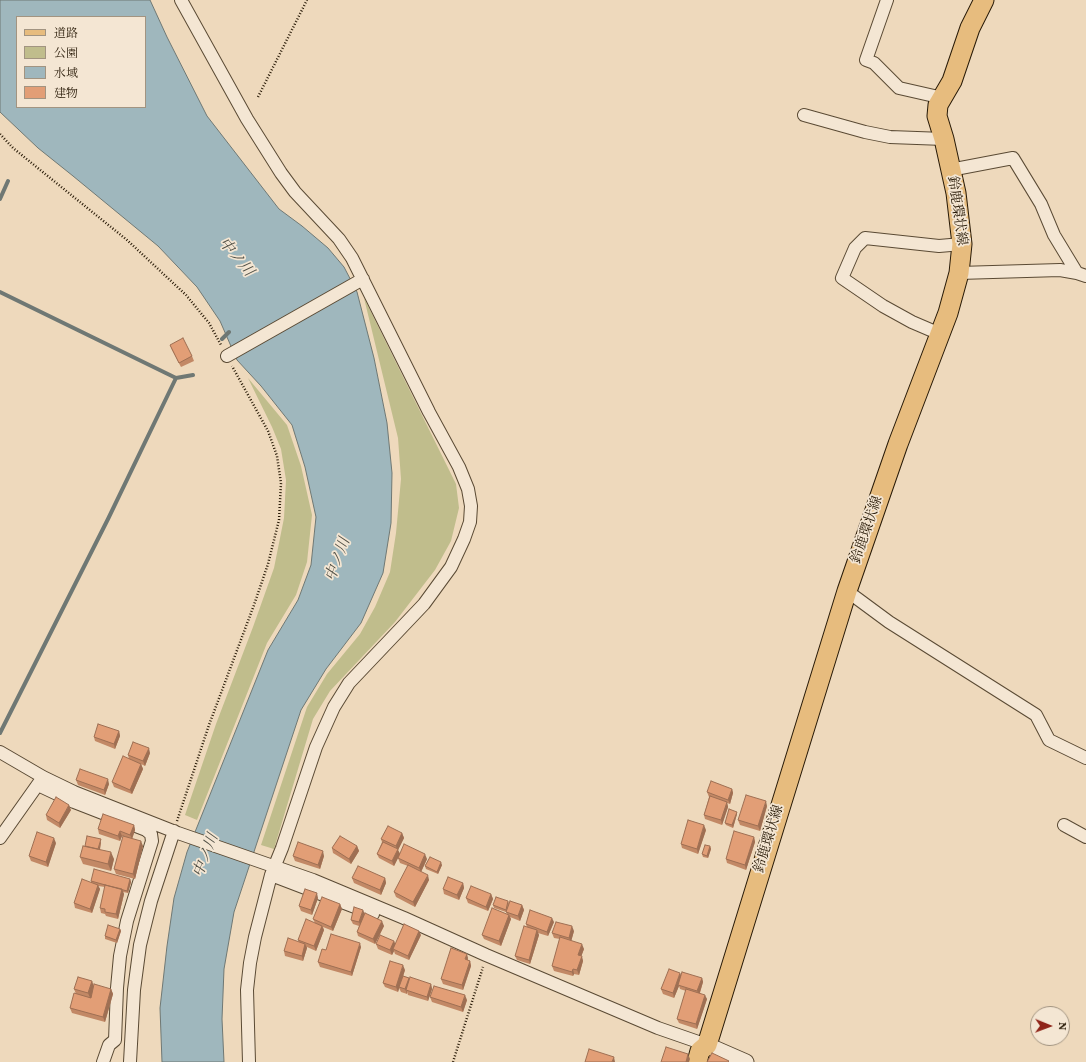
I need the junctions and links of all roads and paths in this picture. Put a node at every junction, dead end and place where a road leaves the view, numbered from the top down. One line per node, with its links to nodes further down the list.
1 (181, 0): 14 (street)
2 (307, 0): 5 (path)
3 (887, 0): 6 (street)
4 (984, 0): 6 (main road, 鈴鹿環状線)
5 (258, 97)
6 (943, 98): 9 (main road, 鈴鹿環状線)
7 (804, 115): 9 (street)
8 (0, 134): 16 (path)
9 (944, 139): 10 (main road, 鈴鹿環状線)
10 (950, 170): 11 (main road, 鈴鹿環状線); 13 (street)
11 (962, 244): 12 (main road, 鈴鹿環状線); 15 (street)
12 (959, 273): 13 (street); 15 (main road, 鈴鹿環状線)
13 (1081, 275)
14 (363, 279): 16 (street); 25 (street)
15 (940, 334): 17 (main road, 鈴鹿環状線)
16 (227, 356): 22 (path)
17 (847, 591): 19 (street); 28 (main road, 鈴鹿環状線)
18 (0, 752): 20 (street)
19 (1086, 758)
20 (40, 781): 22 (street); 24 (street); 29 (street)
21 (1064, 825): 23 (street)
22 (176, 832): 25 (street); 26 (street)
23 (1086, 837)
24 (0, 838)
25 (272, 869): 27 (street); 32 (street)
26 (139, 952): 30 (street); 31 (street)
27 (486, 956): 28 (street); 33 (path)
28 (707, 1045): 34 (main road, 鈴鹿環状線); 35 (street)
29 (103, 1062)
30 (110, 1062)
31 (130, 1062)
32 (249, 1062)
33 (453, 1062)
34 (697, 1062)
35 (746, 1062)

